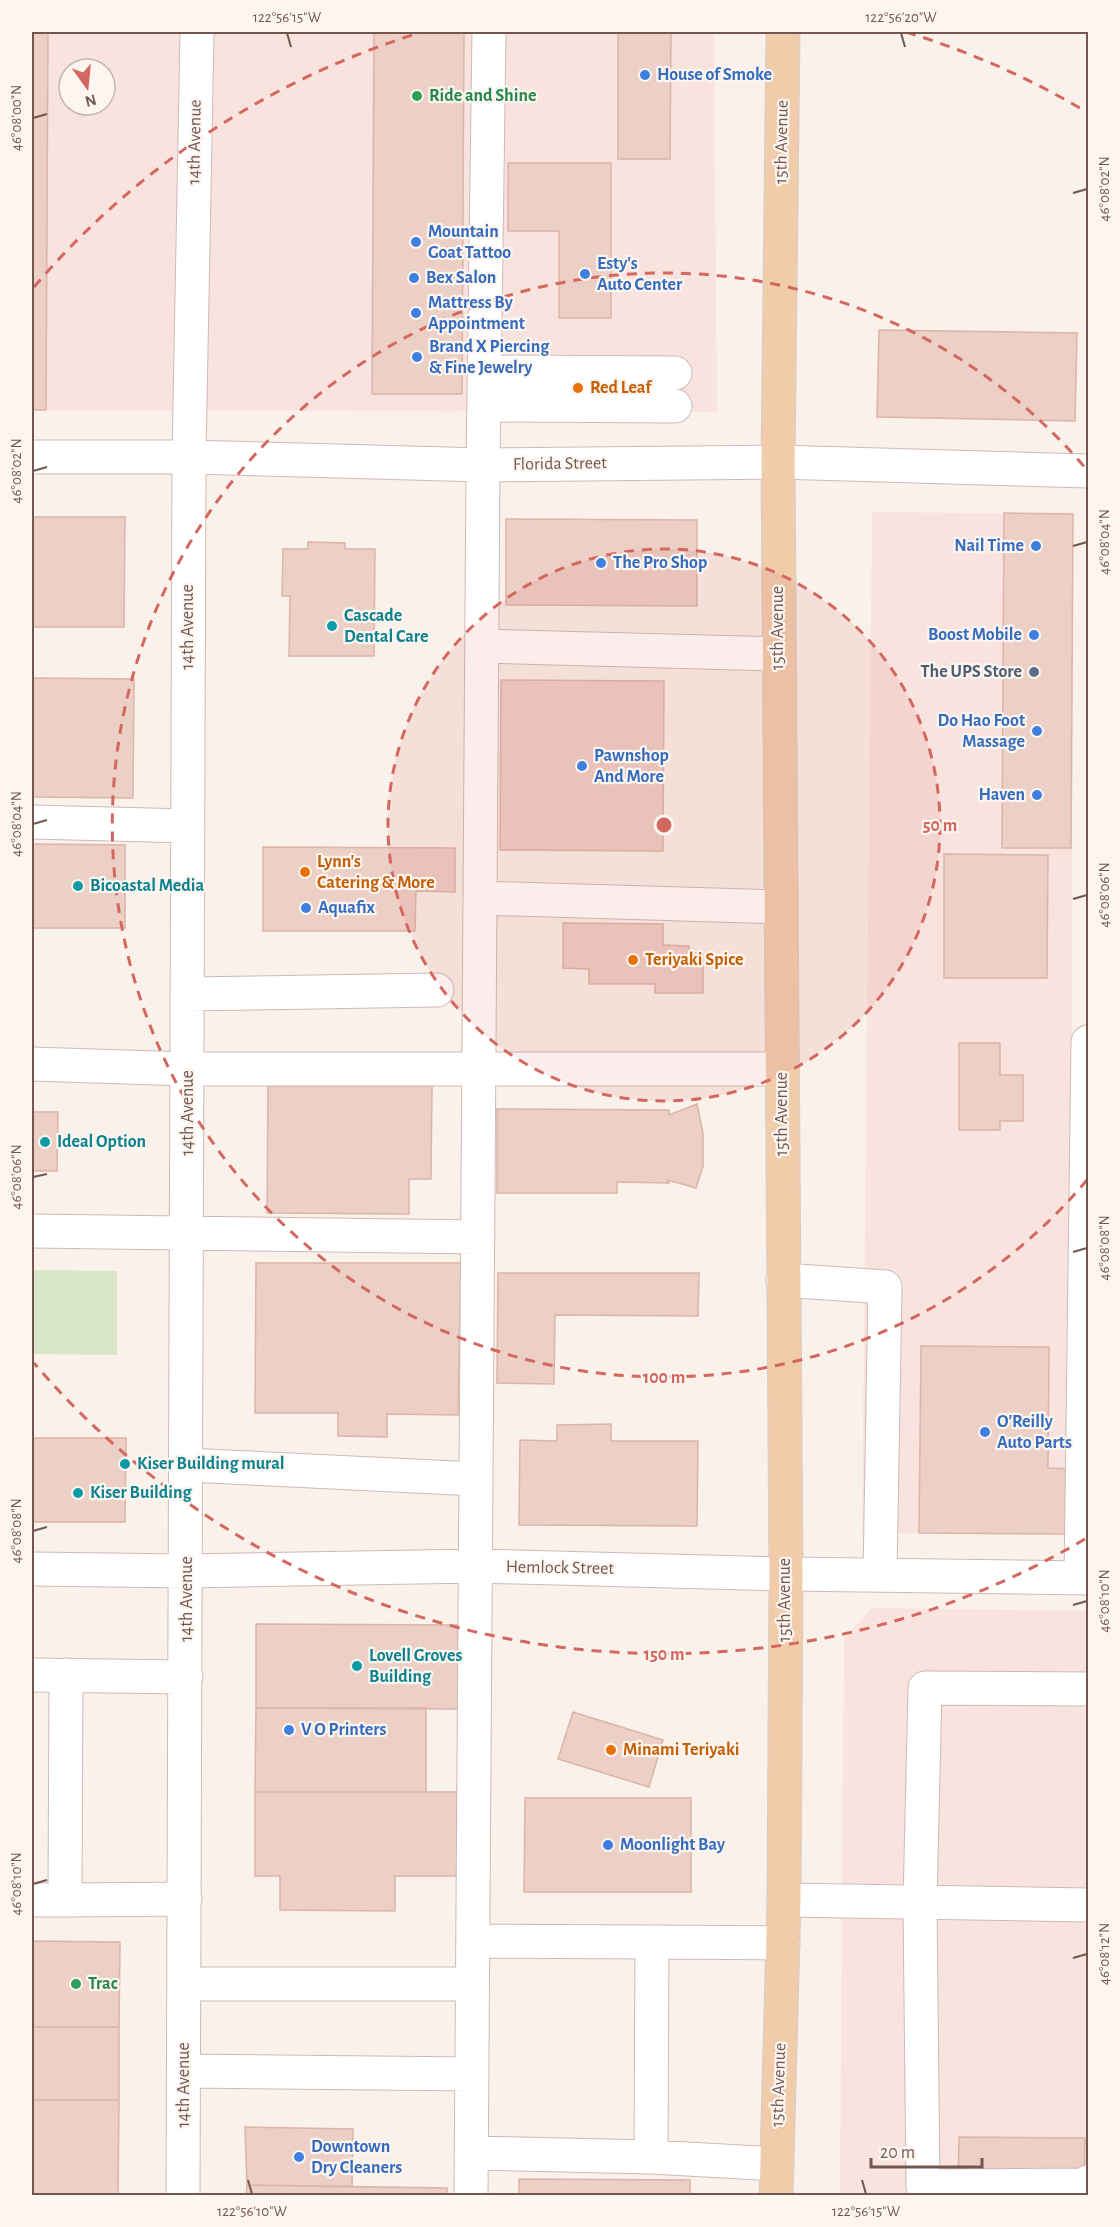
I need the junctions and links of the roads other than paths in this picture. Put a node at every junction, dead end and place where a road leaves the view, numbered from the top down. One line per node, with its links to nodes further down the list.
1 (197, 32): 8 (street, 14th Avenue)
2 (489, 32): 4 (street)
3 (783, 32): 10 (main road, 15th Avenue)
4 (485, 372): 5 (street); 6 (street)
5 (675, 373)
6 (485, 405): 7 (street); 11 (street)
7 (675, 406)
8 (189, 457): 9 (street, Florida Street); 11 (street, Florida Street); 16 (street, 14th Avenue)
9 (32, 458)
10 (778, 462): 11 (street, Florida Street); 12 (street, Florida Street); 14 (main road, 15th Avenue)
11 (483, 465): 13 (street)
12 (1089, 471)
13 (482, 646): 14 (street); 17 (street)
14 (778, 654): 18 (main road, 15th Avenue)
15 (32, 822): 16 (street)
16 (188, 826): 20 (street, 14th Avenue)
17 (480, 898): 18 (street); 24 (street)
18 (780, 907): 25 (main road, 15th Avenue)
19 (437, 990): 20 (street)
20 (187, 994): 23 (street, 14th Avenue)
21 (1089, 1042): 37 (street)
22 (32, 1064): 23 (street)
23 (188, 1069): 24 (street); 27 (street, 14th Avenue)
24 (479, 1069): 25 (street); 28 (street)
25 (782, 1069): 29 (main road, 15th Avenue)
26 (32, 1232): 27 (street)
27 (188, 1232): 28 (street); 30 (street, 14th Avenue)
28 (478, 1238): 31 (street)
29 (783, 1280): 35 (main road, 15th Avenue); 36 (street)
30 (187, 1465): 31 (street); 34 (street, 14th Avenue)
31 (477, 1479): 32 (street)
32 (476, 1566): 34 (street, Hemlock Street); 35 (street, Hemlock Street); 48 (street)
33 (32, 1569): 34 (street, Hemlock Street)
34 (187, 1571): 40 (street, 14th Avenue)
35 (786, 1574): 36 (street, Hemlock Street); 45 (main road, 15th Avenue)
36 (880, 1575): 37 (street, Hemlock Street)
37 (1085, 1578)
38 (32, 1675): 39 (street)
39 (66, 1675): 40 (street); 44 (street)
40 (186, 1677): 42 (street, 14th Avenue)
41 (1089, 1689): 46 (street)
42 (185, 1899): 44 (street); 51 (street, 14th Avenue)
43 (32, 1900): 44 (street)
44 (65, 1900)
45 (784, 1900): 46 (street); 50 (main road, 15th Avenue)
46 (920, 1903): 47 (street); 59 (street)
47 (1089, 1905)
48 (473, 1941): 49 (street); 52 (street)
49 (652, 1942): 50 (street); 56 (street)
50 (783, 1943): 57 (main road, 15th Avenue)
51 (184, 1984): 52 (street); 53 (street, 14th Avenue)
52 (472, 1984): 54 (street)
53 (184, 2072): 54 (street); 60 (street, 14th Avenue)
54 (471, 2074): 55 (street)
55 (471, 2153): 56 (street); 61 (street)
56 (651, 2157): 57 (street)
57 (776, 2180)
58 (1089, 2182): 59 (street)
59 (928, 2191)
60 (183, 2196)
61 (471, 2196)

